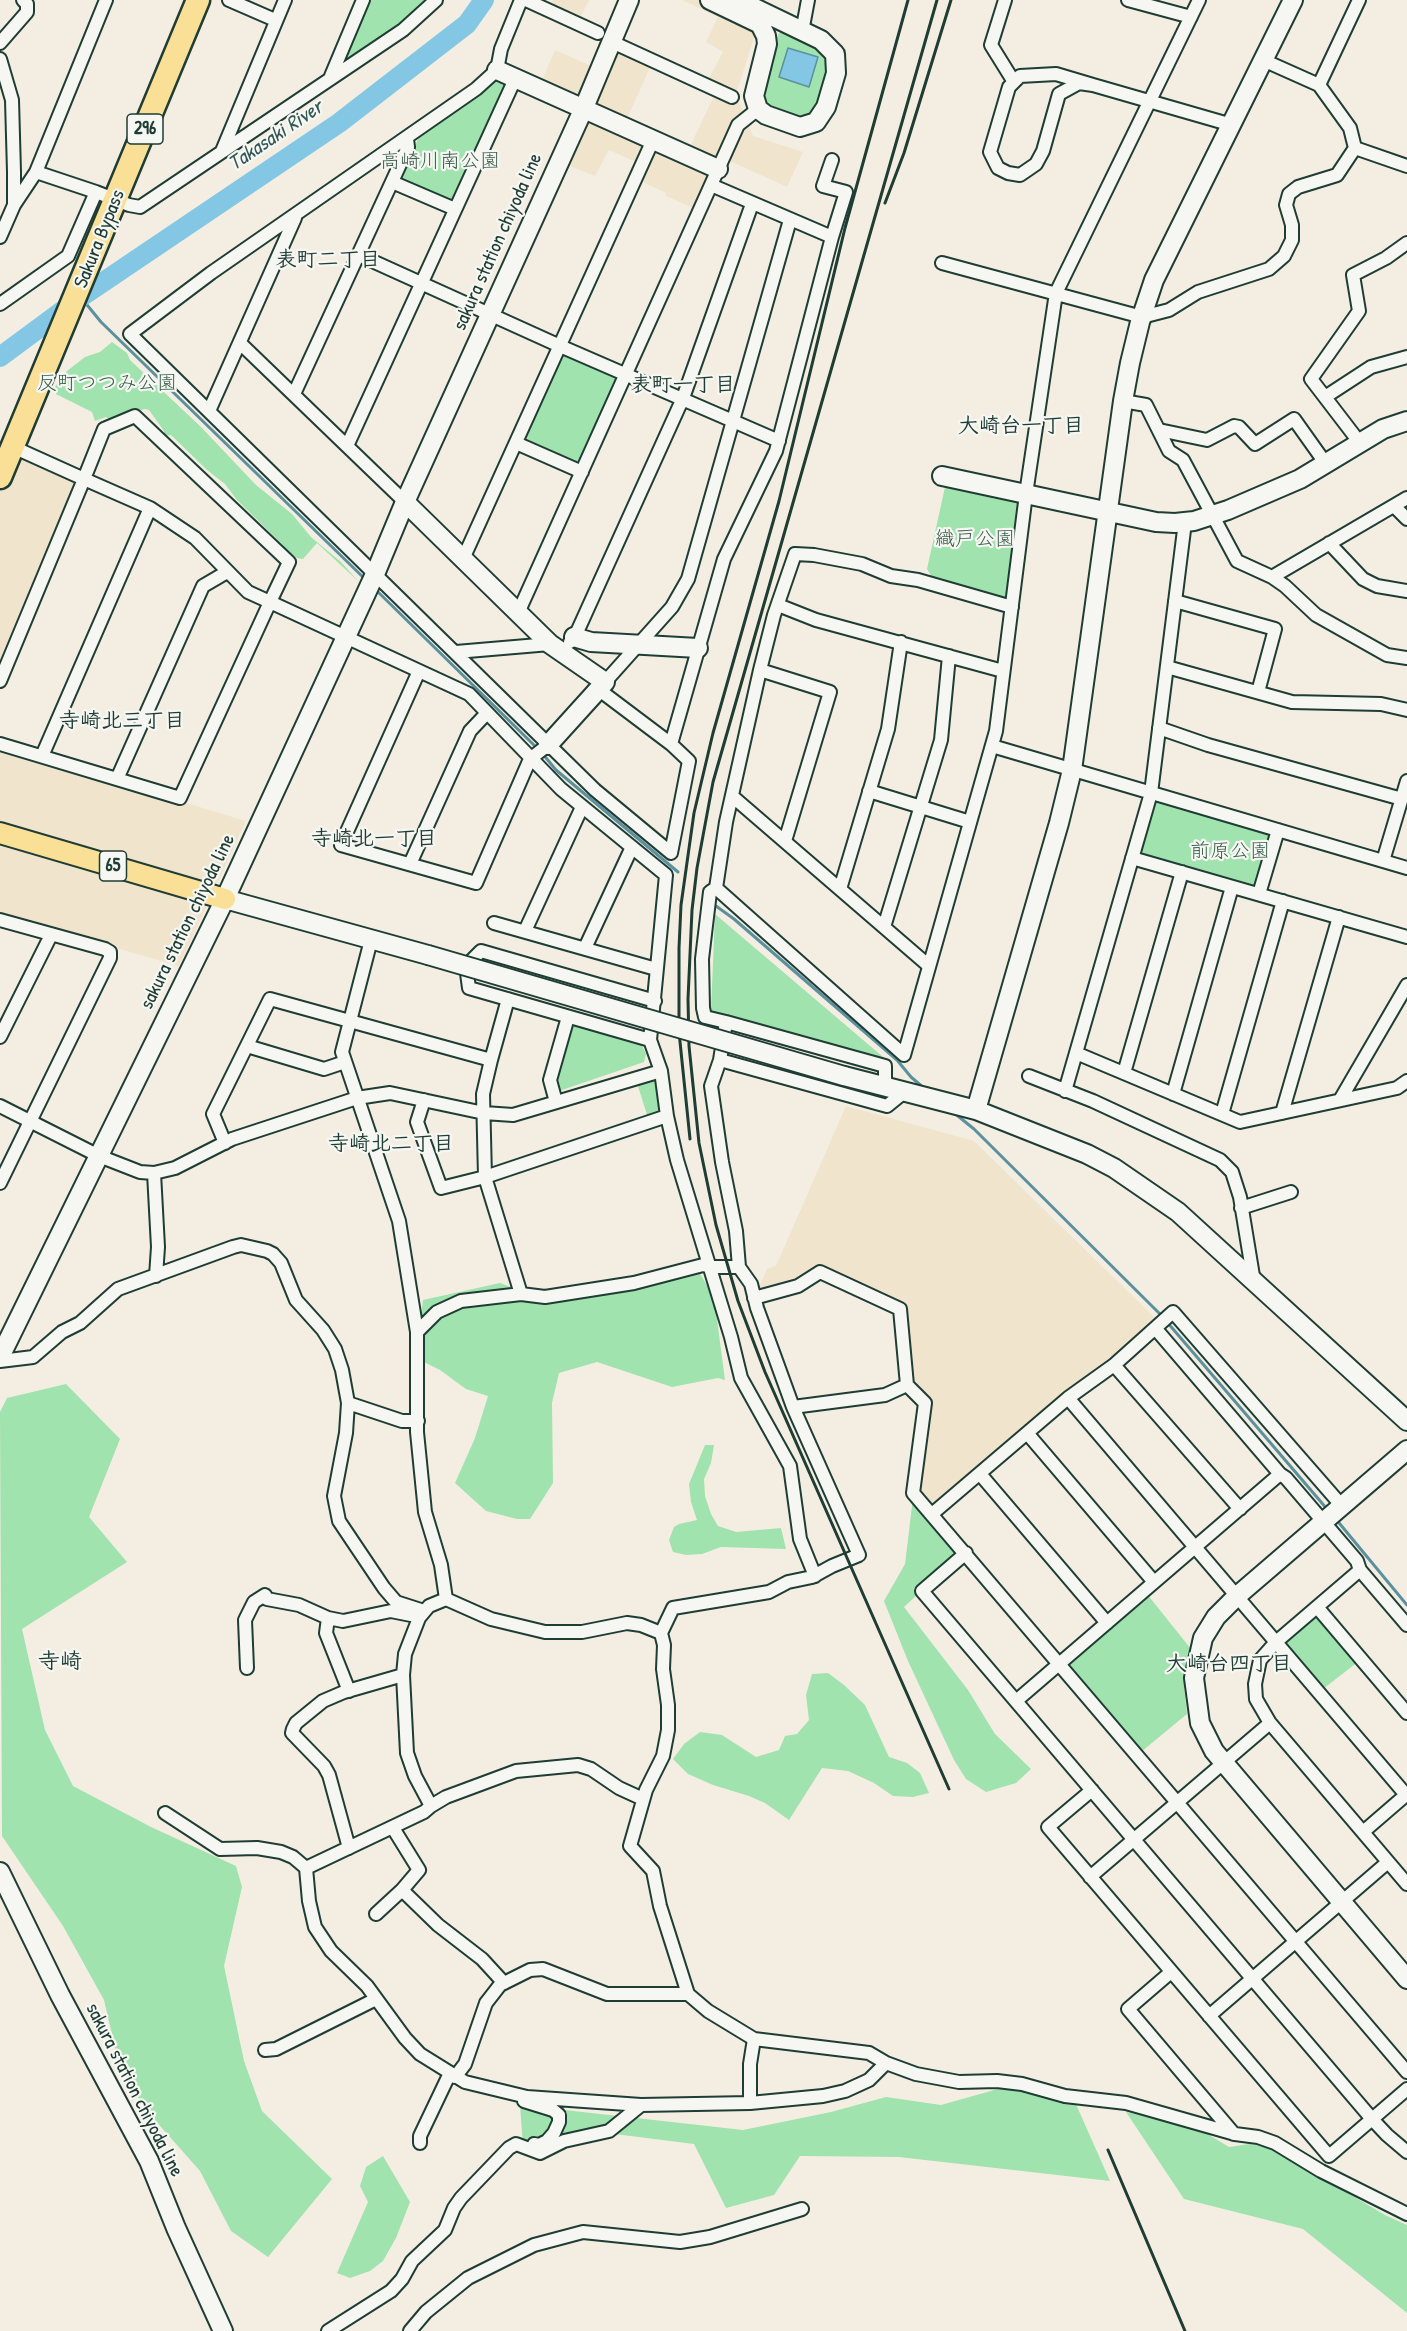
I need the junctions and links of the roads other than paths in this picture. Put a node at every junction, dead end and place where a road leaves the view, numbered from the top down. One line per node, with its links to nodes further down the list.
1 (23, 0): 23 (street)
2 (106, 0): 43 (street)
3 (198, 0): 46 (highway, Sakura Bypass / 296)
4 (229, 0): 20 (street)
5 (285, 0): 20 (street)
6 (363, 0): 27 (street)
7 (436, 0): 27 (street)
8 (521, 0): 26 (street)
9 (526, 0): 22 (street)
10 (629, 0): 22 (street, sakura station chiyoda line)
11 (710, 0): 34 (street)
12 (738, 0): 21 (street)
13 (808, 0): 21 (street)
14 (1005, 0): 29 (street)
15 (1128, 0): 19 (street)
16 (1199, 0): 19 (street)
17 (1293, 0): 25 (street)
18 (1359, 0): 31 (street)
19 (1191, 17): 33 (street)
20 (276, 20): 40 (street)
21 (802, 32): 34 (street)
22 (605, 37): 32 (street); 35 (street, sakura station chiyoda line)
23 (0, 43)
24 (0, 59): 48 (street)
25 (1263, 60): 31 (street); 36 (street)
26 (497, 70): 28 (street); 37 (street)
27 (331, 76): 40 (street)
28 (514, 78): 35 (street); 49 (street)
29 (1014, 82): 30 (street); 30 (street)
30 (1093, 85): 33 (street)
31 (1319, 85): 39 (street)
32 (732, 97)
33 (1150, 101): 36 (street); 58 (street)
34 (758, 109): 44 (street)
35 (583, 110): 38 (street); 60 (street, sakura station chiyoda line)
36 (1232, 124): 61 (street)
37 (407, 139): 45 (street); 50 (street)
38 (653, 140): 44 (street); 63 (street)
39 (1355, 148): 42 (street); 61 (street)
40 (222, 151): 46 (street)
41 (832, 160): 53 (street)
42 (1407, 166)
43 (36, 172): 46 (street); 48 (street)
44 (715, 177): 47 (street); 65 (street)
45 (392, 182): 49 (street); 55 (street)
46 (106, 196): 59 (street); 78 (highway, Sakura Bypass / 296)
47 (752, 204): 51 (street); 68 (street)
48 (14, 205): 52 (street)
49 (455, 209): 57 (street)
50 (295, 216): 62 (street); 70 (street)
51 (790, 220): 53 (street); 71 (street)
52 (0, 237)
53 (832, 237): 74 (street)
54 (1407, 243): 67 (street)
55 (359, 255): 57 (street); 66 (street)
56 (942, 263): 58 (street)
57 (422, 283): 60 (street); 77 (street)
58 (1056, 293): 61 (street); 84 (street)
59 (0, 304)
60 (490, 314): 63 (street); 86 (street, sakura station chiyoda line)
61 (1142, 317): 69 (street)
62 (240, 343): 66 (street); 70 (street)
63 (560, 346): 65 (street); 75 (street)
64 (1407, 357): 67 (street)
65 (626, 375): 68 (street); 80 (street)
66 (294, 394): 77 (street)
67 (1324, 397): 76 (street)
68 (683, 398): 71 (street); 104 (street)
69 (1123, 401): 73 (street); 89 (street)
70 (209, 411): 96 (street)
71 (732, 421): 74 (street); 107 (street)
72 (1407, 421): 76 (street)
73 (1159, 430): 79 (street); 90 (street)
74 (779, 441): 108 (street)
75 (516, 443): 80 (street); 94 (street)
76 (1360, 443): 79 (street)
77 (347, 446): 86 (street)
78 (13, 447): 82 (highway, Sakura Bypass / 296); 83 (street)
79 (1326, 464): 90 (street)
80 (582, 472): 103 (street)
81 (942, 476): 84 (street)
82 (0, 477)
83 (84, 479): 88 (street); 100 (street); 117 (street)
84 (1026, 494): 89 (street); 102 (street)
85 (1407, 498): 87 (street)
86 (405, 502): 94 (street); 96 (street, sakura station chiyoda line)
87 (1394, 506): 91 (street); 93 (street)
88 (150, 508): 95 (street); 127 (street)
89 (1108, 512): 92 (street); 129 (street)
90 (1213, 514): 92 (street); 97 (street)
91 (1407, 519)
92 (1185, 522): 99 (street)
93 (1329, 543): 97 (street); 98 (street)
94 (464, 560): 103 (street)
95 (227, 572): 100 (street); 130 (street)
96 (375, 574): 105 (street, sakura station chiyoda line); 110 (street)
97 (1272, 577): 112 (street)
98 (1407, 591)
99 (1175, 601): 113 (street); 119 (street)
100 (270, 602): 105 (street); 130 (street)
101 (778, 605): 102 (street); 106 (street); 114 (street)
102 (1012, 607): 116 (street)
103 (518, 612): 109 (street)
104 (574, 637): 107 (street); 109 (street)
105 (346, 638): 115 (street); 152 (street, sakura station chiyoda line)
106 (901, 642): 111 (street); 132 (street)
107 (638, 646): 108 (street); 118 (street)
108 (698, 648): 124 (street)
109 (556, 649): 110 (street); 118 (street)
110 (456, 652): 125 (street)
111 (949, 656): 116 (street); 137 (street)
112 (1407, 658)
113 (1167, 668): 119 (street); 122 (street)
114 (760, 670): 134 (street); 141 (street)
115 (419, 671): 121 (street); 145 (street)
116 (1003, 671): 126 (street)
117 (0, 681)
118 (602, 686): 124 (street); 125 (street)
119 (1258, 692): 120 (street)
120 (1407, 710)
121 (487, 713): 128 (street); 145 (street)
122 (1159, 728): 133 (street); 135 (street)
123 (0, 744): 127 (street)
124 (671, 744): 125 (street)
125 (548, 745): 128 (street)
126 (992, 746): 129 (street); 138 (street)
127 (42, 756): 130 (street)
128 (530, 759): 136 (street); 145 (street)
129 (1072, 770): 133 (street); 192 (street)
130 (117, 779)
131 (1407, 781): 135 (street)
132 (869, 791): 137 (street); 150 (street)
133 (1151, 793): 139 (street); 143 (street)
134 (732, 796): 141 (street); 149 (street)
135 (1402, 799): 144 (street)
136 (582, 807): 142 (street); 158 (street)
137 (921, 807): 138 (street); 157 (street)
138 (970, 822): 164 (street)
139 (1278, 830): 144 (street); 151 (street)
140 (0, 833): 152 (main road, 65)
141 (785, 841): 150 (street)
142 (632, 847): 162 (street); 165 (street)
143 (1132, 858): 147 (street); 175 (street)
144 (1383, 861): 146 (street)
145 (410, 864)
146 (1407, 868)
147 (1182, 872): 148 (street); 180 (street)
148 (1232, 886): 151 (street); 186 (street)
149 (716, 888): 164 (street); 171 (street)
150 (840, 889): 157 (street)
151 (1259, 894): 153 (street)
152 (225, 899): 161 (street); 199 (street, sakura station chiyoda line)
153 (1283, 901): 154 (street); 195 (street)
154 (1339, 917): 160 (street); 194 (street)
155 (0, 920): 159 (street)
156 (494, 922): 158 (street)
157 (884, 927): 164 (street)
158 (525, 931): 162 (street)
159 (51, 935): 172 (street); 197 (street)
160 (1407, 936)
161 (371, 940): 163 (street, bridge); 170 (street)
162 (585, 948): 165 (street)
163 (466, 966): 167 (street); 168 (street); 183 (street, bridge)
164 (929, 966)
165 (656, 969): 168 (street)
166 (1407, 985): 189 (street)
167 (508, 999): 169 (street); 177 (street)
168 (655, 1001): 173 (street)
169 (568, 1017): 173 (street); 190 (street)
170 (350, 1019): 174 (street); 177 (street); 178 (street)
171 (726, 1022): 176 (street); 183 (street)
172 (0, 1037)
173 (650, 1040): 179 (street)
174 (247, 1046): 178 (street); 198 (street)
175 (1076, 1053): 180 (street); 184 (street)
176 (720, 1059): 185 (street); 206 (street)
177 (491, 1060): 193 (street)
178 (345, 1062): 187 (street)
179 (661, 1071): 190 (street); 196 (street)
180 (1124, 1073): 186 (street)
181 (1029, 1076): 184 (street)
182 (1407, 1081): 189 (street)
183 (885, 1088): 185 (street)
184 (1065, 1091): 204 (street)
185 (903, 1093): 192 (street)
186 (1173, 1094): 195 (street)
187 (357, 1098): 188 (street); 198 (street); 212 (street)
188 (424, 1100): 193 (street); 201 (street)
189 (1340, 1100): 194 (street)
190 (556, 1102): 193 (street)
191 (0, 1106): 197 (street)
192 (976, 1110): 208 (street)
193 (484, 1113): 201 (street)
194 (1282, 1113): 195 (street)
195 (1222, 1114)
196 (667, 1116): 201 (street); 205 (street)
197 (30, 1122): 199 (street); 202 (street)
198 (225, 1143): 200 (street)
199 (99, 1156): 200 (street); 213 (street, sakura station chiyoda line)
200 (154, 1173): 207 (street)
201 (485, 1177): 209 (street)
202 (0, 1183)
203 (1291, 1192): 204 (street)
204 (1241, 1208): 208 (street)
205 (708, 1266): 206 (street); 209 (street); 232 (street)
206 (739, 1267): 210 (street)
207 (156, 1276): 213 (street); 217 (street)
208 (1254, 1282): 220 (street)
209 (521, 1294): 212 (street)
210 (754, 1298): 215 (street); 218 (street)
211 (1155, 1328): 214 (street); 224 (street); 225 (street)
212 (417, 1332): 219 (street)
213 (0, 1359)
214 (1114, 1365): 216 (street); 226 (street)
215 (907, 1385): 218 (street); 227 (street)
216 (1068, 1398): 221 (street); 229 (street)
217 (348, 1403): 219 (street); 237 (street)
218 (793, 1407): 232 (street)
219 (417, 1421): 235 (street)
220 (1407, 1421)
221 (1027, 1433): 223 (street); 233 (street)
222 (1407, 1450): 225 (street)
223 (980, 1474): 227 (street); 239 (street)
224 (1280, 1474): 226 (street); 228 (street)
225 (1342, 1506): 228 (street)
226 (1240, 1509): 229 (street)
227 (932, 1514): 230 (street)
228 (1323, 1522): 231 (street); 234 (street)
229 (1195, 1547): 233 (street); 234 (street)
230 (966, 1554): 243 (street); 247 (street)
231 (1360, 1569): 236 (street); 240 (street)
232 (814, 1576): 241 (street)
233 (1154, 1582): 239 (street)
234 (1237, 1596): 242 (street); 250 (street)
235 (446, 1599): 237 (street); 241 (street)
236 (1317, 1606): 242 (street); 248 (street)
237 (421, 1614): 238 (street); 245 (street)
238 (328, 1618): 244 (street); 246 (street)
239 (1107, 1623): 243 (street)
240 (1407, 1625)
241 (661, 1633): 253 (street)
242 (1276, 1641): 249 (street); 252 (street)
243 (1059, 1664): 247 (street); 254 (street)
244 (247, 1668)
245 (403, 1675): 246 (street); 255 (street)
246 (349, 1691): 260 (street)
247 (1016, 1701): 251 (street)
248 (1407, 1713)
249 (1270, 1723): 250 (street); 258 (street)
250 (1223, 1763): 254 (street); 267 (street)
251 (1092, 1790): 259 (street); 264 (street)
252 (1407, 1795): 258 (street)
253 (643, 1799): 255 (street); 274 (street)
254 (1177, 1802): 259 (street); 269 (street)
255 (431, 1806): 257 (street)
256 (165, 1813): 262 (street)
257 (393, 1828): 260 (street); 266 (street)
258 (1363, 1832): 261 (street)
259 (1134, 1839): 264 (street); 271 (street)
260 (349, 1848): 262 (street)
261 (1388, 1862): 265 (street); 267 (street)
262 (306, 1868): 275 (street)
263 (0, 1872): 293 (street, sakura station chiyoda line)
264 (1090, 1876): 270 (street)
265 (1407, 1884)
266 (402, 1890): 268 (street); 273 (street)
267 (1342, 1902): 269 (street); 272 (street)
268 (376, 1914)
269 (1296, 1941): 271 (street); 280 (street)
270 (1172, 1972): 276 (street); 287 (street)
271 (1253, 1979): 276 (street); 286 (street)
272 (1407, 1979)
273 (504, 1983): 274 (street); 281 (street)
274 (688, 1994): 277 (street)
275 (376, 1999): 278 (street); 281 (street)
276 (1209, 2016): 286 (street)
277 (754, 2039): 279 (street); 284 (street)
278 (265, 2050)
279 (886, 2063): 284 (street); 287 (street)
280 (1407, 2072)
281 (453, 2075): 283 (street); 288 (street)
282 (1407, 2089): 286 (street)
283 (499, 2091): 285 (street); 289 (street)
284 (750, 2103): 285 (street)
285 (641, 2105): 289 (street)
286 (1372, 2119): 290 (street)
287 (1235, 2134): 292 (street)
288 (420, 2143)
289 (518, 2145): 294 (street)
290 (1407, 2152)
291 (802, 2209): 295 (street)
292 (1407, 2214)
293 (224, 2328)
294 (328, 2331)
295 (410, 2331)

